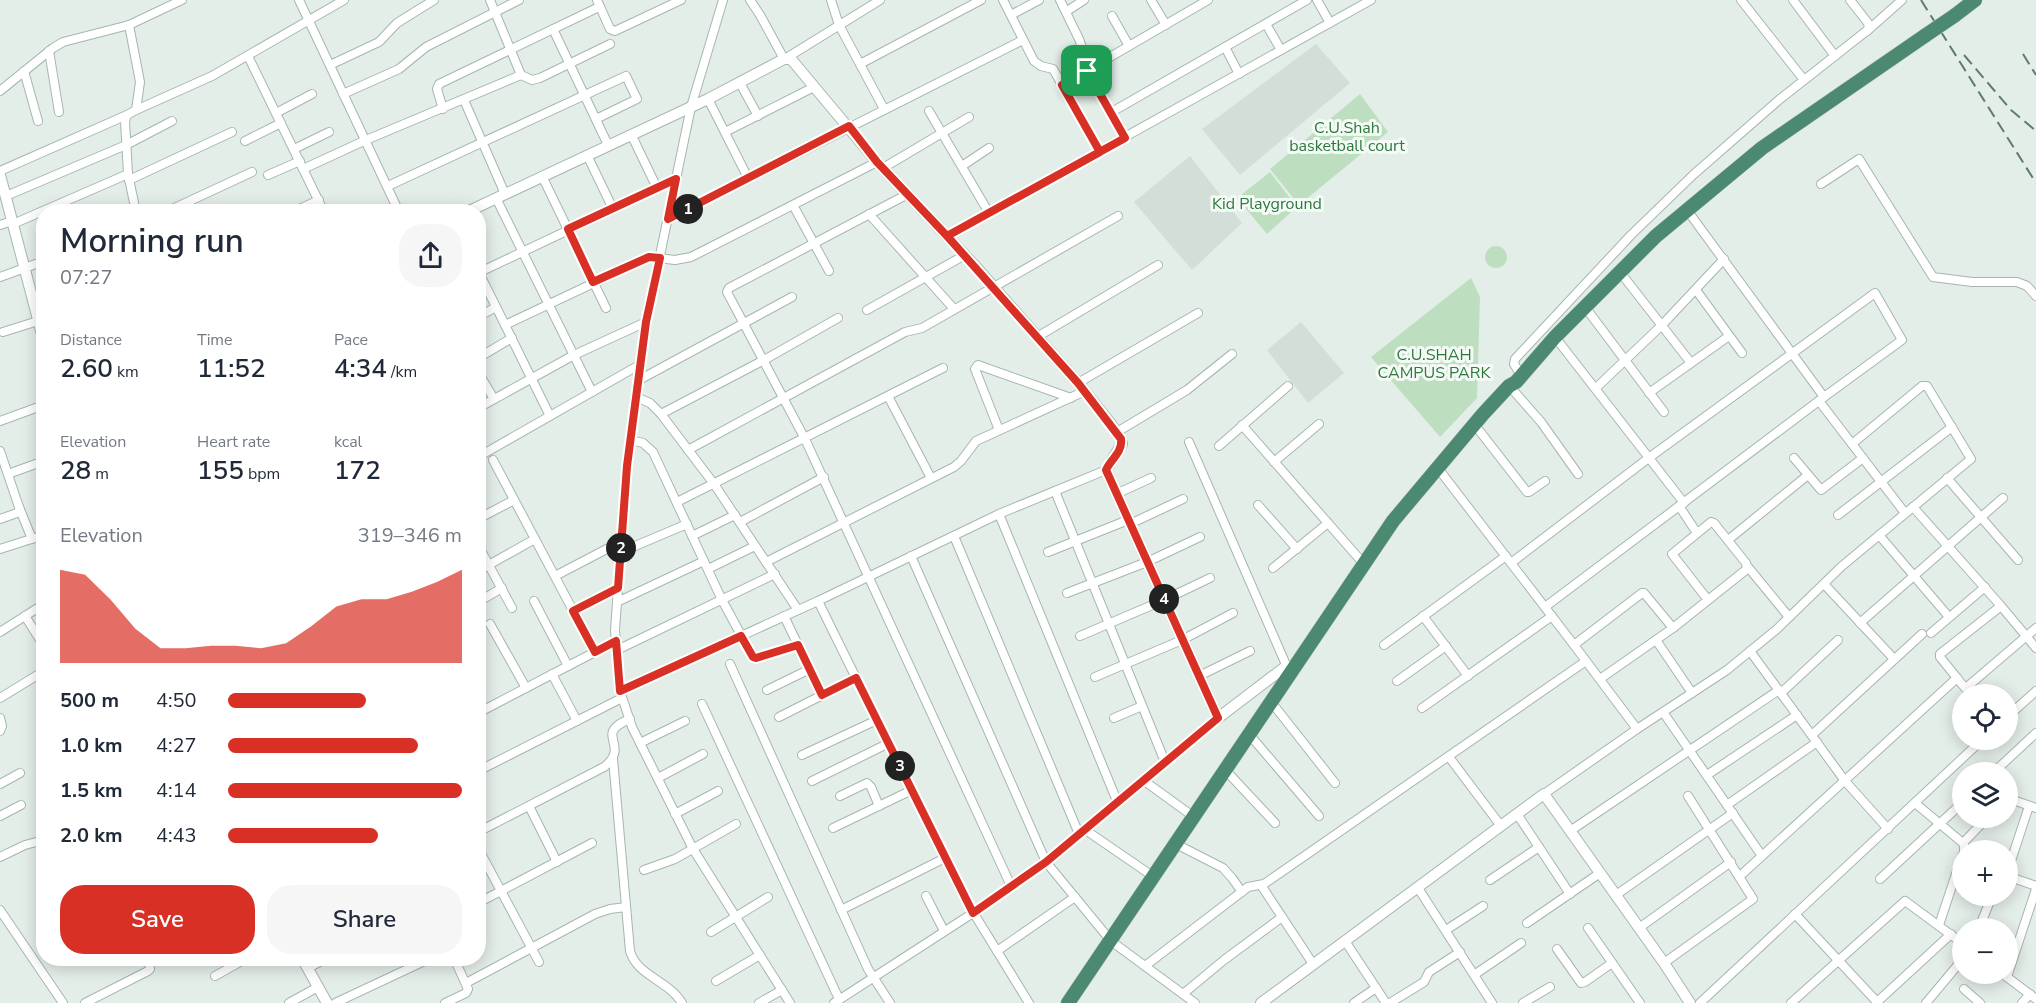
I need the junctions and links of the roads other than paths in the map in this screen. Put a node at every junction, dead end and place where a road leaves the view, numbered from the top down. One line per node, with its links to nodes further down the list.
1 (182, 0): 35 (street)
2 (299, 0): 32 (street)
3 (344, 0): 32 (street)
4 (434, 0): 52 (street)
5 (490, 0): 29 (street)
6 (519, 0): 29 (street)
7 (681, 0): 27 (street)
8 (723, 0): 67 (street)
9 (750, 0): 49 (street)
10 (831, 0): 36 (street)
11 (880, 0): 36 (street)
12 (981, 0): 51 (street)
13 (1003, 0): 30 (street)
14 (1039, 0): 30 (street)
15 (1060, 0): 28 (street)
16 (1084, 0): 28 (street)
17 (1150, 0): 37 (street)
18 (1208, 0): 37 (street)
19 (1307, 0): 34 (street)
20 (1317, 0): 33 (street)
21 (1371, 0): 33 (street)
22 (1741, 0): 57 (street)
23 (1793, 0): 48 (street)
24 (1850, 0): 39 (street)
25 (1902, 0): 39 (street)
26 (1975, 0): 124 (highway, bridge)
27 (598, 3): 38 (street)
28 (1066, 11): 54 (street)
29 (496, 12): 44 (street); 63 (street)
30 (1011, 15): 40 (street)
31 (1112, 16): 42 (street)
32 (309, 20): 47 (street); 52 (street)
33 (1330, 23): 45 (street)
34 (1266, 24): 43 (street); 45 (street)
35 (129, 25): 46 (street); 70 (street)
36 (839, 25): 49 (street); 51 (street)
37 (1166, 25): 42 (street)
38 (553, 29): 44 (street); 50 (street)
39 (1866, 32): 48 (street)
40 (1023, 40): 59 (street); 69 (street)
41 (610, 44): 50 (street)
42 (1129, 46): 54 (street)
43 (1225, 47): 55 (street); 74 (street)
44 (510, 50): 56 (street); 68 (street)
45 (1281, 50): 55 (street)
46 (48, 51): 53 (street); 72 (street)
47 (248, 56): 70 (street); 73 (street)
48 (1835, 56): 57 (street)
49 (786, 58): 58 (street); 60 (street)
50 (570, 64): 56 (street); 64 (street)
51 (860, 64): 69 (street)
52 (330, 65): 63 (street)
53 (24, 71): 61 (street); 79 (street)
54 (1087, 71): 59 (street); 74 (street)
55 (1239, 74): 88 (street)
56 (521, 75): 66 (street)
57 (1804, 80): 185 (street)
58 (740, 83): 65 (street); 76 (street)
59 (1062, 85): 96 (street)
60 (814, 87): 76 (street); 82 (street)
61 (0, 91)
62 (312, 94): 73 (street)
63 (343, 94): 89 (street)
64 (585, 96): 78 (street); 78 (street); 92 (street)
65 (708, 99): 67 (street); 85 (street)
66 (464, 100): 68 (street); 92 (street)
67 (691, 107): 87 (street); 107 (street)
68 (443, 109): 89 (street)
69 (884, 109): 82 (street)
70 (135, 110): 75 (street)
71 (930, 111): 86 (street)
72 (59, 112)
73 (276, 113): 81 (street)
74 (1110, 113): 88 (street)
75 (128, 115): 91 (street); 102 (street)
76 (758, 116): 85 (street)
77 (969, 117): 86 (street)
78 (596, 119): 93 (street)
79 (38, 121)
80 (172, 121): 91 (street)
81 (281, 123): 90 (street); 95 (street)
82 (849, 126): 99 (street); 106 (street)
83 (232, 132): 105 (street)
84 (329, 132): 95 (street)
85 (725, 132): 106 (street)
86 (942, 133): 99 (street); 100 (street)
87 (631, 134): 93 (street); 110 (street)
88 (1125, 138): 96 (street)
89 (366, 140): 98 (street); 109 (street)
90 (245, 141)
91 (126, 144): 105 (street); 112 (street)
92 (483, 144): 109 (street); 113 (street)
93 (609, 145): 97 (street)
94 (989, 148): 100 (street)
95 (294, 149): 98 (street)
96 (1100, 152): 126 (street)
97 (587, 155): 104 (street); 123 (street)
98 (302, 165): 103 (street); 114 (street)
99 (880, 165): 111 (street); 122 (street)
100 (962, 166): 126 (street)
101 (252, 172): 117 (street)
102 (0, 173): 112 (street)
103 (268, 175)
104 (542, 176): 113 (street); 132 (street)
105 (128, 177): 115 (street); 116 (street)
106 (748, 178): 129 (street)
107 (676, 179): 110 (street); 129 (street)
108 (1821, 184): 151 (street)
109 (388, 186): 120 (street)
110 (657, 188): 123 (street)
111 (908, 194): 127 (street); 133 (street)
112 (6, 196): 130 (street)
113 (500, 196): 121 (street); 135 (street)
114 (319, 200): 118 (street); 119 (street)
115 (59, 204)
116 (134, 204)
117 (183, 204)
118 (310, 204)
119 (321, 204)
120 (396, 204)
121 (484, 204)
122 (794, 205): 134 (street); 137 (street)
123 (613, 208): 132 (street)
124 (1687, 210): 138 (street); 144 (highway)
125 (36, 213): 130 (street)
126 (989, 213): 133 (street)
127 (869, 214): 134 (street); 146 (street)
128 (1118, 216): 148 (street)
129 (668, 219): 137 (street)
130 (13, 222): 131 (street); 141 (street)
131 (0, 225)
132 (568, 229): 135 (street); 147 (street)
133 (947, 236): 136 (street)
134 (814, 243): 143 (street); 165 (street)
135 (523, 251): 142 (street); 153 (street)
136 (965, 255): 146 (street); 148 (street)
137 (660, 258): 147 (street); 164 (street)
138 (1724, 259): 150 (street); 175 (street)
139 (36, 264): 141 (street)
140 (1158, 265): 170 (street)
141 (25, 269): 145 (street); 159 (street)
142 (486, 269)
143 (829, 272)
144 (1620, 272): 155 (highway); 167 (street)
145 (0, 277)
146 (926, 277): 157 (street); 158 (street)
147 (593, 282): 153 (street); 156 (street)
148 (993, 287): 157 (street); 170 (street)
149 (486, 288): 154 (street)
150 (1696, 290): 167 (street); 169 (street)
151 (2036, 296)
152 (792, 297): 165 (street)
153 (548, 304): 166 (street); 177 (street)
154 (496, 307): 160 (street); 166 (street)
155 (1586, 307): 171 (highway); 179 (street)
156 (606, 308)
157 (954, 309): 194 (street)
158 (867, 310)
159 (36, 313)
160 (486, 313)
161 (1198, 313): 188 (street)
162 (838, 318): 178 (street)
163 (36, 322): 168 (street)
164 (646, 322): 177 (street); 181 (street)
165 (744, 323): 178 (street); 184 (street)
166 (505, 325): 172 (street)
167 (1662, 325): 179 (street); 180 (street)
168 (3, 332)
169 (1729, 336): 174 (street); 180 (street)
170 (1037, 337): 188 (street)
171 (1555, 337): 185 (highway); 189 (street)
172 (512, 338): 173 (street); 183 (street)
173 (486, 353)
174 (1742, 353)
175 (1793, 353): 197 (street); 197 (street); 218 (street)
176 (1232, 354): 209 (street)
177 (574, 355): 183 (street); 190 (street)
178 (764, 360): 194 (street); 201 (street)
179 (1625, 360): 189 (street); 191 (street)
180 (1690, 363): 191 (street)
181 (641, 364): 184 (street); 190 (street)
182 (943, 368): 192 (street)
183 (531, 379): 196 (street); 202 (street)
184 (639, 380): 193 (street)
185 (1516, 382): 207 (highway); 225 (highway); 227 (street)
186 (486, 386): 196 (street)
187 (1288, 386): 205 (street)
188 (1082, 387): 195 (street); 209 (street)
189 (1596, 388): 218 (street)
190 (592, 392): 202 (street)
191 (1649, 393): 200 (street)
192 (888, 396): 210 (street); 230 (street)
193 (636, 397): 201 (street); 211 (street)
194 (784, 398): 210 (street); 215 (street)
195 (1071, 398): 208 (street); 208 (street)
196 (494, 399): 198 (street)
197 (1822, 399): 213 (street); 243 (street)
198 (486, 404)
199 (36, 408): 203 (street)
200 (1664, 412)
201 (661, 414): 215 (street)
202 (550, 416): 217 (street)
203 (0, 421)
204 (1319, 424): 222 (street)
205 (1242, 425): 214 (street); 222 (street)
206 (1952, 427): 213 (street); 232 (street); 234 (street)
207 (1478, 429): 225 (highway); 233 (street)
208 (999, 430): 230 (street)
209 (1117, 432): 224 (street)
210 (805, 439): 229 (street); 235 (street)
211 (631, 440): 241 (street); 266 (street)
212 (1189, 442): 347 (street)
213 (1852, 444): 220 (street)
214 (1219, 446)
215 (688, 450): 235 (street)
216 (0, 451): 226 (street)
217 (486, 452)
218 (1650, 457): 243 (street); 276 (street)
219 (1794, 458): 228 (street)
220 (1863, 458): 228 (street); 234 (street)
221 (493, 460): 239 (street)
222 (1274, 462): 255 (street)
223 (36, 464): 226 (street)
224 (1106, 470): 236 (street); 237 (street)
225 (1439, 470): 276 (street); 280 (highway); 368 (highway)
226 (8, 474): 244 (street)
227 (1578, 474)
228 (1808, 475): 265 (street)
229 (824, 477): 252 (street); 253 (street)
230 (931, 478): 253 (street)
231 (1151, 478): 237 (street)
232 (1947, 478): 245 (street); 250 (street)
233 (1545, 481)
234 (1881, 482): 246 (street); 249 (street)
235 (714, 484): 241 (street); 252 (street)
236 (1055, 491): 247 (street); 267 (street)
237 (1116, 494): 254 (street)
238 (2003, 498): 250 (street)
239 (514, 500): 248 (street); 264 (street)
240 (1183, 500): 254 (street)
241 (676, 502): 256 (street)
242 (1258, 505): 271 (street)
243 (1682, 505): 257 (street); 305 (street)
244 (19, 507): 251 (street); 263 (street)
245 (1913, 507): 246 (street); 269 (street)
246 (1905, 513): 258 (street)
247 (999, 514): 260 (street); 411 (street)
248 (486, 515)
249 (1838, 516)
250 (1981, 517): 269 (street); 277 (street)
251 (0, 519)
252 (737, 519): 259 (street); 268 (street)
253 (844, 522): 279 (street); 288 (street)
254 (1129, 522): 267 (street); 278 (street)
255 (1328, 523): 271 (street); 280 (street)
256 (687, 524): 259 (street); 272 (street)
257 (1697, 533): 265 (street); 300 (street)
258 (1879, 535): 289 (street); 292 (street)
259 (692, 536): 282 (street)
260 (954, 536): 274 (street); 435 (street)
261 (1200, 537): 278 (street)
262 (36, 538): 263 (street)
263 (32, 539): 270 (street)
264 (535, 539): 281 (street); 287 (street)
265 (1728, 540): 284 (street)
266 (622, 541): 272 (street); 287 (street)
267 (1075, 542): 273 (street); 291 (street)
268 (755, 546): 279 (street); 282 (street)
269 (1948, 546): 289 (street); 293 (street)
270 (0, 549)
271 (1297, 549): 285 (street)
272 (621, 552): 295 (street)
273 (1048, 552)
274 (911, 556): 288 (street); 449 (street)
275 (486, 558): 281 (street)
276 (1508, 560): 305 (street); 313 (street)
277 (2018, 560)
278 (1147, 561): 291 (street); 299 (street)
279 (766, 562): 286 (street)
280 (1363, 563): 347 (highway)
281 (490, 564): 283 (street); 294 (street)
282 (706, 565): 298 (street); 303 (street)
283 (486, 566)
284 (1748, 567): 300 (street); 315 (street)
285 (1273, 568)
286 (775, 574): 298 (street); 308 (street)
287 (555, 576): 309 (street)
288 (870, 576): 302 (street); 460 (street)
289 (1914, 576): 316 (street); 317 (street)
290 (1210, 578): 299 (street)
291 (1093, 583): 296 (street); 319 (street)
292 (1824, 584): 315 (street); 317 (street)
293 (1985, 587): 304 (street); 316 (street)
294 (502, 588): 297 (street); 306 (street)
295 (618, 588): 303 (street); 309 (street)
296 (1067, 593)
297 (486, 597)
298 (722, 600): 326 (street); 332 (street)
299 (1164, 600): 319 (street); 329 (street)
300 (1708, 600): 320 (street)
301 (534, 601): 345 (street)
302 (818, 601): 308 (street); 352 (street)
303 (617, 602): 332 (street)
304 (2001, 606): 328 (street); 354 (street)
305 (1545, 607): 314 (street)
306 (512, 608)
307 (36, 609): 311 (street)
308 (798, 610): 312 (street)
309 (573, 611): 340 (street)
310 (1233, 613): 329 (street)
311 (25, 616): 322 (street); 323 (street)
312 (784, 616): 326 (street); 333 (street)
313 (1423, 616): 334 (street); 336 (street)
314 (1552, 616): 335 (street); 350 (street)
315 (1789, 617): 339 (street)
316 (1949, 617): 324 (street)
317 (1860, 623): 341 (street)
318 (490, 624): 357 (street)
319 (1109, 624): 327 (street); 344 (street)
320 (1673, 628): 330 (street); 335 (street)
321 (2036, 628): 328 (street)
322 (1, 629)
323 (36, 633)
324 (1931, 633)
325 (1922, 634): 341 (street)
326 (741, 636): 333 (street); 362 (street)
327 (1080, 636)
328 (2026, 637): 337 (street); 354 (street)
329 (1182, 640): 344 (street); 349 (street)
330 (1656, 640): 355 (street); 361 (street)
331 (1838, 640): 359 (street)
332 (616, 645): 340 (street); 362 (street)
333 (798, 645): 346 (street)
334 (1384, 645)
335 (1574, 645): 342 (street)
336 (1446, 646): 350 (street); 356 (street)
337 (2036, 648)
338 (1250, 651): 349 (street)
339 (1750, 651): 359 (street); 361 (street)
340 (595, 652): 345 (street)
341 (1894, 659): 384 (street)
342 (1586, 661): 355 (street); 392 (street)
343 (730, 664): 475 (street)
344 (1126, 665): 353 (street); 366 (street)
345 (568, 666): 348 (street)
346 (810, 669): 358 (street); 363 (street)
347 (1289, 669): 376 (street); 425 (highway)
348 (552, 674): 357 (street); 379 (street)
349 (1199, 676): 376 (street)
350 (1468, 676): 369 (street)
351 (36, 677): 364 (street)
352 (856, 678): 363 (street); 378 (street)
353 (1095, 678)
354 (1957, 678): 403 (street)
355 (1600, 679): 381 (street)
356 (1397, 681)
357 (526, 688): 370 (street)
358 (767, 690)
359 (1780, 691): 372 (street); 388 (street)
360 (2036, 691): 367 (street)
361 (1692, 693): 371 (street)
362 (621, 695): 377 (street); 379 (street)
363 (822, 695): 373 (street)
364 (0, 698)
365 (702, 704): 524 (street)
366 (1142, 706): 375 (street); 394 (street)
367 (2018, 707)
368 (1276, 708): 385 (highway); 404 (street)
369 (1422, 708)
370 (486, 709)
371 (1663, 712): 381 (street); 388 (street)
372 (1797, 715): 384 (street); 399 (street)
373 (779, 717)
374 (0, 718): 382 (street)
375 (1114, 718)
376 (1218, 718): 394 (street)
377 (630, 719): 386 (street); 393 (street)
378 (877, 720): 387 (street); 391 (street)
379 (577, 721): 396 (street)
380 (685, 721): 386 (street)
381 (1637, 729): 408 (street)
382 (0, 731)
383 (2036, 733): 395 (street)
384 (1814, 738): 403 (street); 415 (street)
385 (1254, 740): 398 (highway); 424 (street)
386 (640, 743): 400 (street)
387 (889, 743): 402 (street); 406 (street)
388 (1689, 749): 399 (street); 436 (street)
389 (1971, 750): 413 (street)
390 (703, 754): 400 (street)
391 (802, 755)
392 (1449, 757): 429 (street); 459 (street)
393 (613, 759): 416 (street); 473 (street)
394 (1165, 762): 401 (street)
395 (2005, 762)
396 (486, 767)
397 (20, 773): 405 (street)
398 (1230, 775): 426 (street); 441 (highway)
399 (1707, 775): 415 (street)
400 (658, 778): 421 (street)
401 (1143, 780): 411 (street); 425 (street)
402 (812, 781)
403 (1845, 781): 434 (street); 445 (street)
404 (1335, 783)
405 (0, 784)
406 (912, 790): 417 (street); 447 (street)
407 (718, 791): 421 (street)
408 (1544, 794): 422 (street); 436 (street)
409 (840, 796): 417 (street)
410 (1688, 796): 433 (street)
411 (1117, 801): 435 (street)
412 (2018, 802): 418 (street)
413 (1915, 803): 428 (street); 434 (street)
414 (21, 805): 423 (street)
415 (1726, 805): 419 (street)
416 (529, 806): 430 (street); 448 (street)
417 (879, 806): 431 (street)
418 (2033, 807): 442 (street)
419 (1733, 813): 433 (street); 445 (street)
420 (1952, 813): 428 (street)
421 (675, 814): 444 (street)
422 (1517, 814): 429 (street); 443 (street)
423 (0, 816)
424 (1318, 816)
425 (1194, 817): 441 (highway)
426 (1275, 823)
427 (735, 824): 444 (street)
428 (1940, 824): 437 (street); 456 (street)
429 (1501, 826): 463 (street)
430 (486, 828)
431 (833, 828)
432 (1979, 828): 438 (street)
433 (1710, 829): 450 (street); 467 (street)
434 (1888, 829): 477 (street)
435 (1082, 831): 449 (street); 455 (street)
436 (1570, 831): 453 (street)
437 (1956, 840)
438 (1969, 840)
439 (36, 842): 446 (street)
440 (592, 843): 448 (street)
441 (1178, 845): 455 (highway); 465 (street); 490 (highway)
442 (2018, 846)
443 (1539, 847): 457 (street); 466 (street)
444 (693, 849): 452 (street); 478 (street)
445 (1762, 856): 454 (street)
446 (0, 857)
447 (945, 858): 475 (street); 476 (street)
448 (557, 862): 464 (street)
449 (1046, 862): 460 (street); 470 (street)
450 (1731, 862): 454 (street); 483 (street)
451 (486, 863): 464 (street)
452 (644, 870)
453 (1600, 873): 466 (street); 467 (street)
454 (1740, 876): 501 (street)
455 (1154, 877): 490 (highway)
456 (1880, 879)
457 (1490, 880)
458 (2018, 880): 462 (street)
459 (1261, 885): 465 (street); 479 (street)
460 (1011, 886): 476 (street)
461 (1952, 887): 481 (street)
462 (2036, 887): 488 (street)
463 (1418, 888): 484 (street); 489 (street)
464 (501, 891): 471 (street); 492 (street)
465 (1242, 892): 509 (street)
466 (1570, 894): 480 (street)
467 (1616, 895): 483 (street)
468 (926, 896): 485 (street)
469 (768, 897): 478 (street)
470 (1075, 897): 490 (street); 494 (street)
471 (486, 899)
472 (1483, 906): 484 (street)
473 (626, 907): 492 (street); 532 (street)
474 (0, 910): 499 (street)
475 (841, 910): 513 (street)
476 (973, 913): 485 (street); 494 (street)
477 (1795, 914): 497 (street); 546 (street)
478 (736, 917): 486 (street); 496 (street)
479 (1282, 917): 502 (street); 522 (street)
480 (1527, 923)
481 (1939, 925): 487 (street); 497 (street)
482 (1588, 928): 500 (street)
483 (1639, 928): 501 (street)
484 (1446, 930): 495 (street)
485 (944, 931): 513 (street)
486 (711, 932)
487 (1950, 934): 548 (street)
488 (2018, 938)
489 (1345, 941): 502 (street); 519 (street)
490 (1113, 942): 509 (street); 537 (highway); 538 (highway)
491 (1521, 943): 511 (street)
492 (531, 948): 498 (street); 515 (street)
493 (1557, 949): 500 (street)
494 (997, 951): 536 (street)
495 (1460, 952): 511 (street); 542 (street)
496 (760, 955): 514 (street); 521 (street)
497 (1838, 960): 547 (street); 548 (street)
498 (539, 962)
499 (36, 963)
500 (1612, 963): 525 (street)
501 (1664, 963): 545 (street)
502 (1313, 964): 540 (street)
503 (38, 966): 526 (street)
504 (149, 966): 527 (street)
505 (233, 966): 512 (street)
506 (307, 966): 517 (street)
507 (414, 966): 530 (street)
508 (458, 966): 515 (street)
509 (1145, 966): 522 (street)
510 (1952, 972): 549 (street)
511 (1474, 975): 543 (street)
512 (215, 976)
513 (872, 977): 524 (street); 535 (street)
514 (716, 981)
515 (466, 983): 531 (street)
516 (2017, 984): 523 (street)
517 (318, 987): 528 (street); 529 (street)
518 (1550, 987): 544 (street)
519 (1376, 988): 541 (street); 542 (street)
520 (1964, 989): 550 (street)
521 (782, 990): 533 (street); 534 (street)
522 (1183, 994): 539 (street)
523 (2033, 996): 551 (street)
524 (836, 1001)
525 (1637, 1002)
526 (63, 1003)
527 (85, 1003)
528 (289, 1003)
529 (327, 1003)
530 (335, 1003)
531 (445, 1003)
532 (682, 1003)
533 (759, 1003)
534 (790, 1003)
535 (890, 1003)
536 (1029, 1003)
537 (1068, 1003)
538 (1076, 1003)
539 (1195, 1003)
540 (1261, 1003)
541 (1354, 1003)
542 (1388, 1003)
543 (1492, 1003)
544 (1524, 1003)
545 (1690, 1003)
546 (1700, 1003)
547 (1791, 1003)
548 (1877, 1003)
549 (1926, 1003)
550 (1980, 1003)
551 (2022, 1003)

